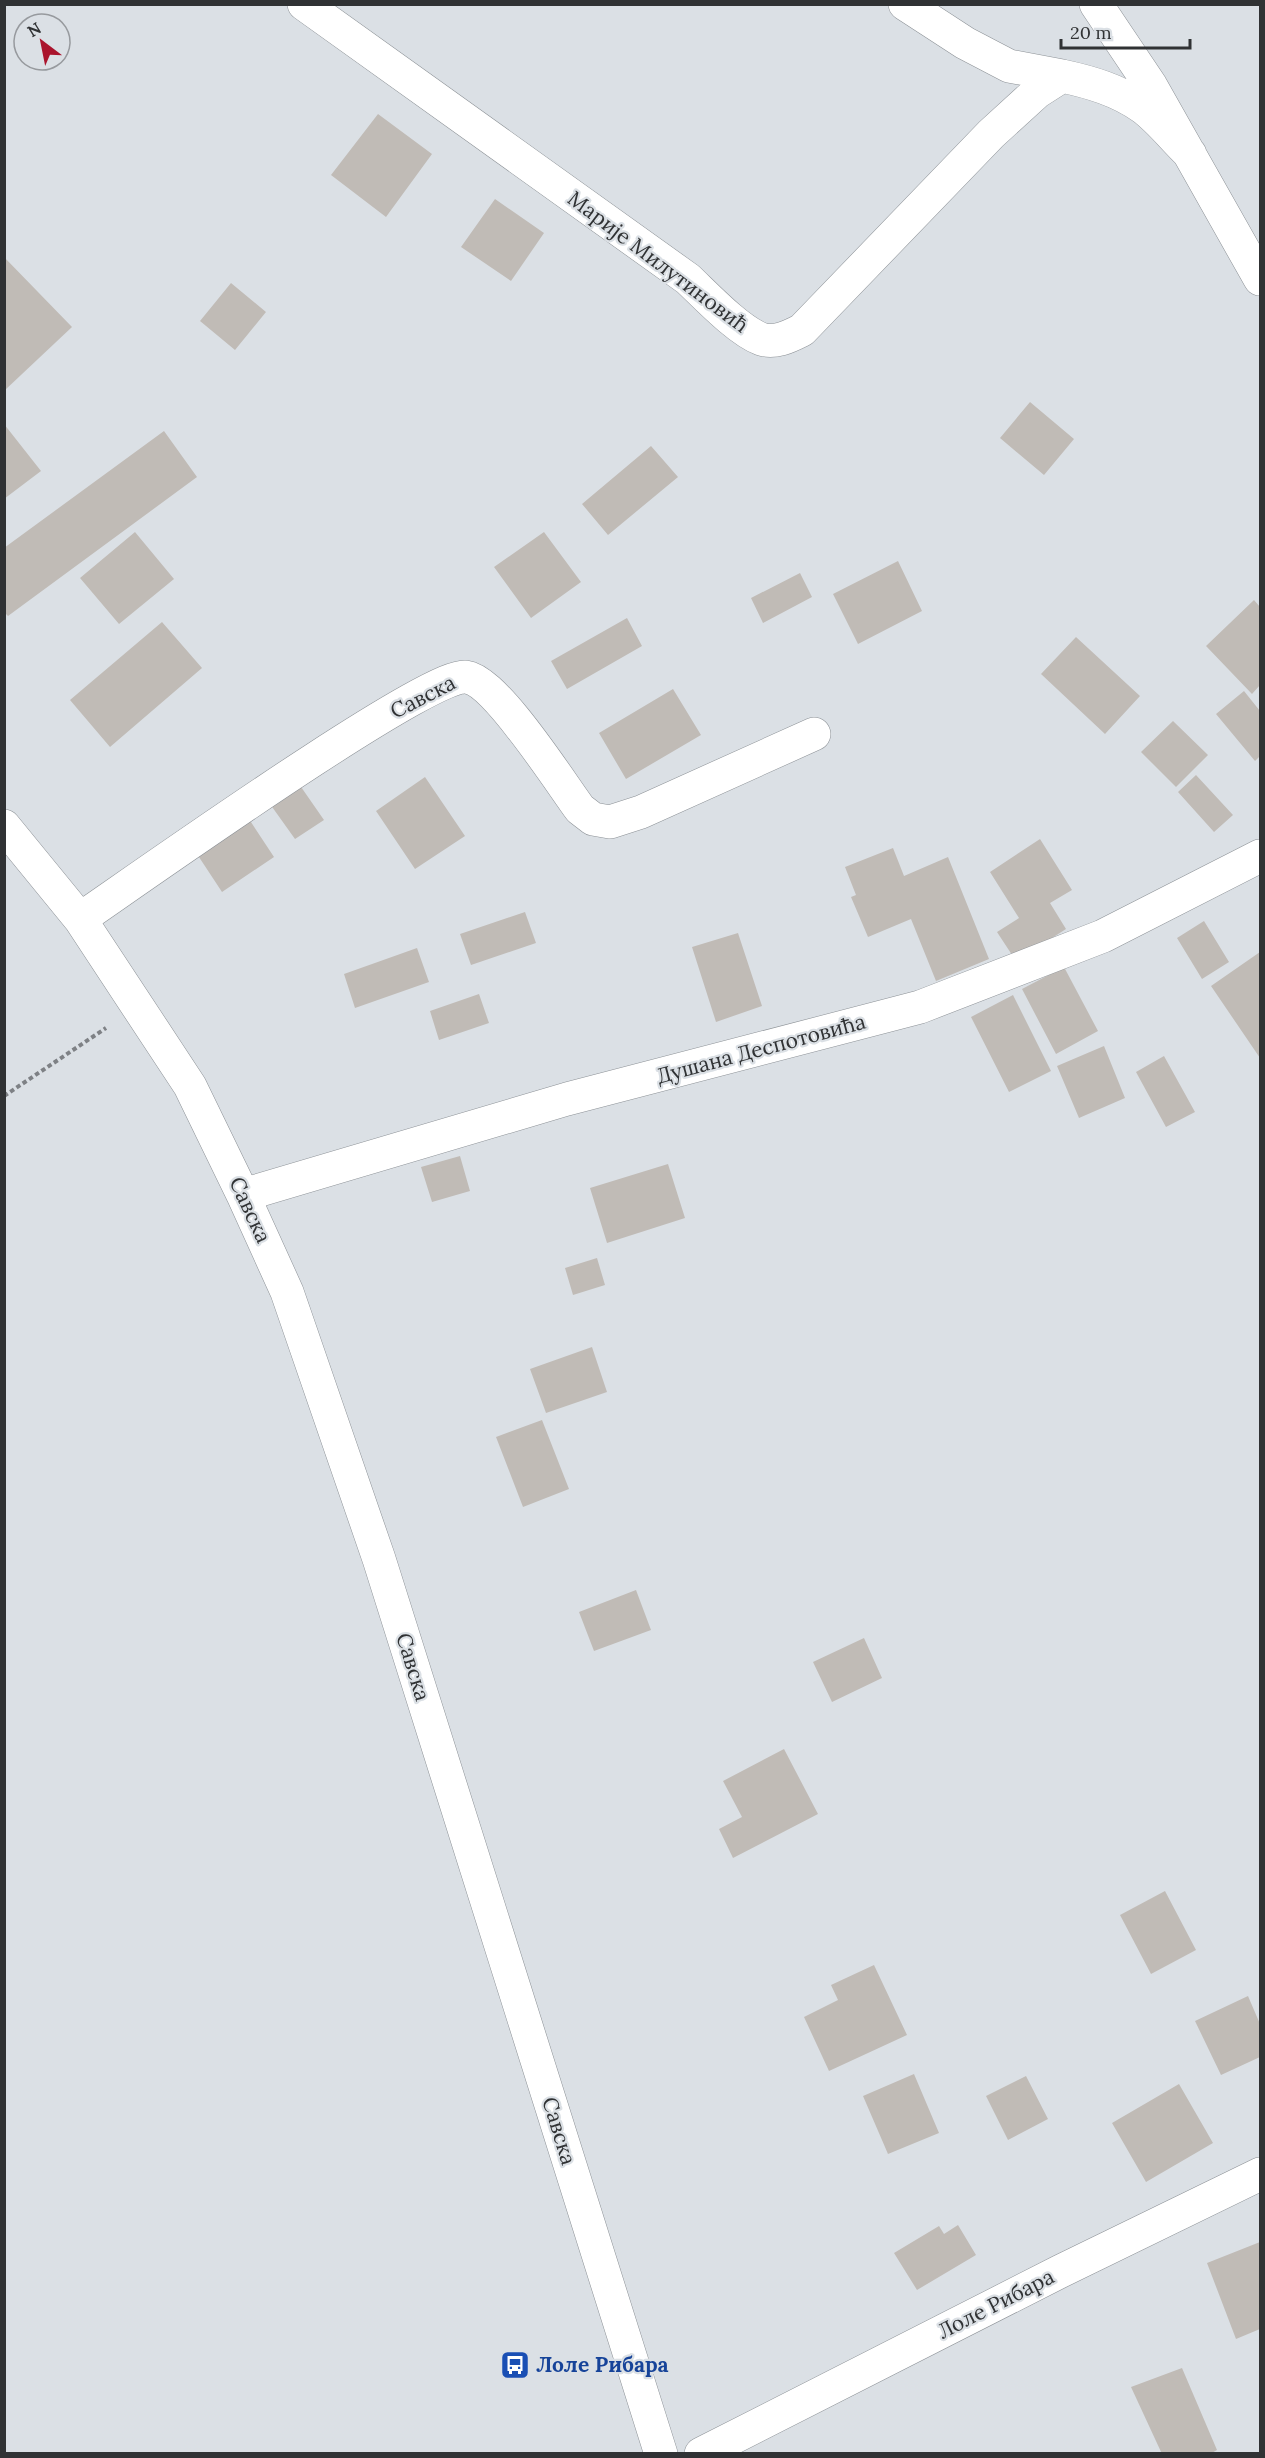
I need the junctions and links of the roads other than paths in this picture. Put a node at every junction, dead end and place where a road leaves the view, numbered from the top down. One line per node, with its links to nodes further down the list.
1 (304, 4): 4 (street, Марије Милутиновић)
2 (905, 4): 4 (street)
3 (1096, 4): 5 (street)
4 (1062, 76): 5 (street)
5 (1190, 154): 6 (street)
6 (1260, 279)
7 (814, 734): 10 (street, Савска)
8 (4, 826): 10 (street, Савска)
9 (1260, 856): 11 (street, Душана Деспотовића)
10 (80, 919): 11 (street, Савска)
11 (243, 1196): 13 (street, Савска)
12 (1260, 2174): 14 (street, Лоле Рибара)
13 (661, 2454)
14 (701, 2454)

